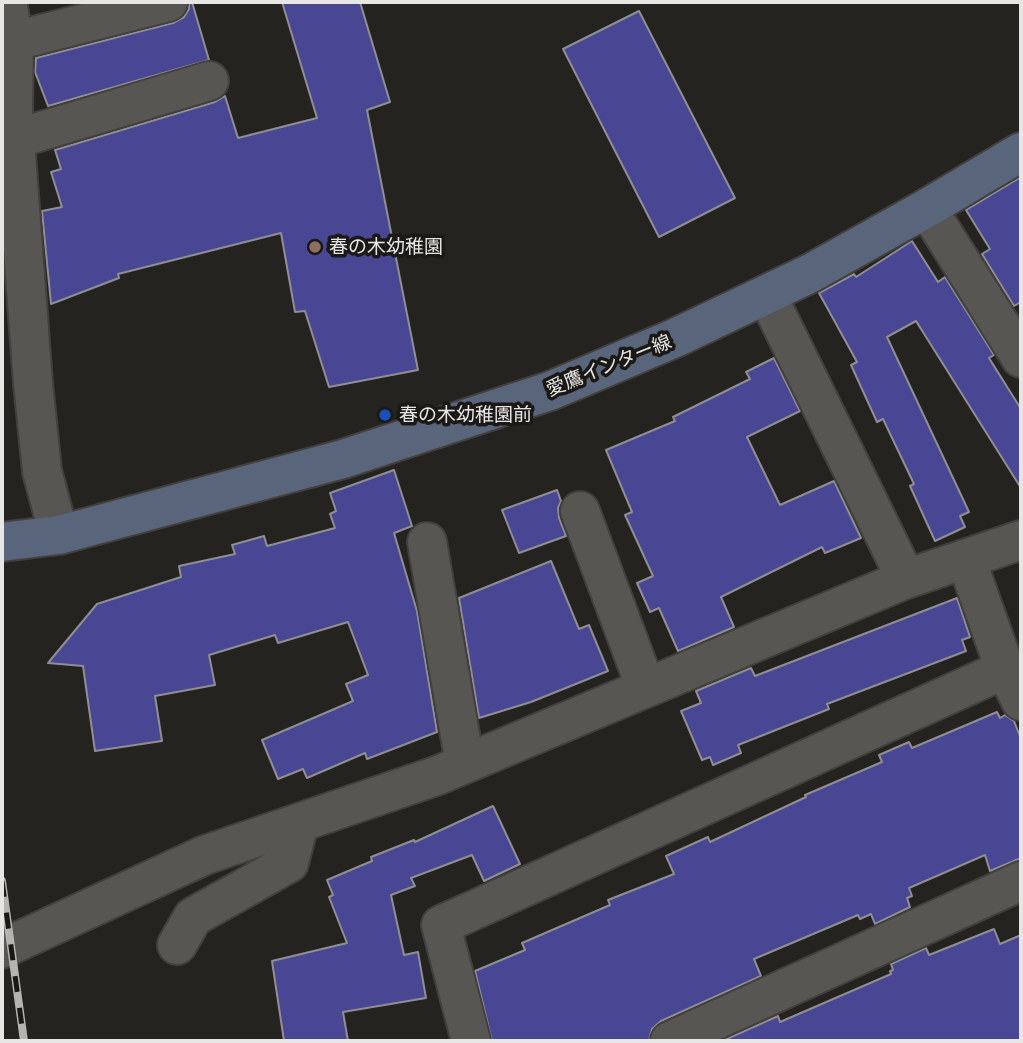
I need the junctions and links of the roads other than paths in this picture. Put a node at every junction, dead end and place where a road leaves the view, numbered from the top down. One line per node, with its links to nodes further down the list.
1 (6, 2): 3 (street)
2 (168, 2): 3 (street)
3 (14, 41): 5 (street)
4 (209, 81): 5 (street)
5 (15, 139): 11 (street)
6 (1021, 152): 7 (main road, 愛鷹インター線)
7 (927, 208): 8 (main road, 愛鷹インター線); 9 (street)
8 (767, 295): 11 (main road, 愛鷹インター線); 16 (street)
9 (1021, 358)
10 (580, 511): 18 (street)
11 (59, 535): 13 (main road, 愛鷹インター線)
12 (1021, 540): 15 (street)
13 (2, 542)
14 (427, 542): 19 (street)
15 (966, 559): 16 (street); 17 (street)
16 (906, 579): 18 (street)
17 (1013, 685): 24 (street)
18 (646, 688): 19 (street)
19 (464, 764): 20 (street)
20 (299, 823): 22 (street); 23 (street)
21 (1021, 881): 25 (street)
22 (177, 945)
23 (2, 949)
24 (471, 1041)
25 (670, 1041)

